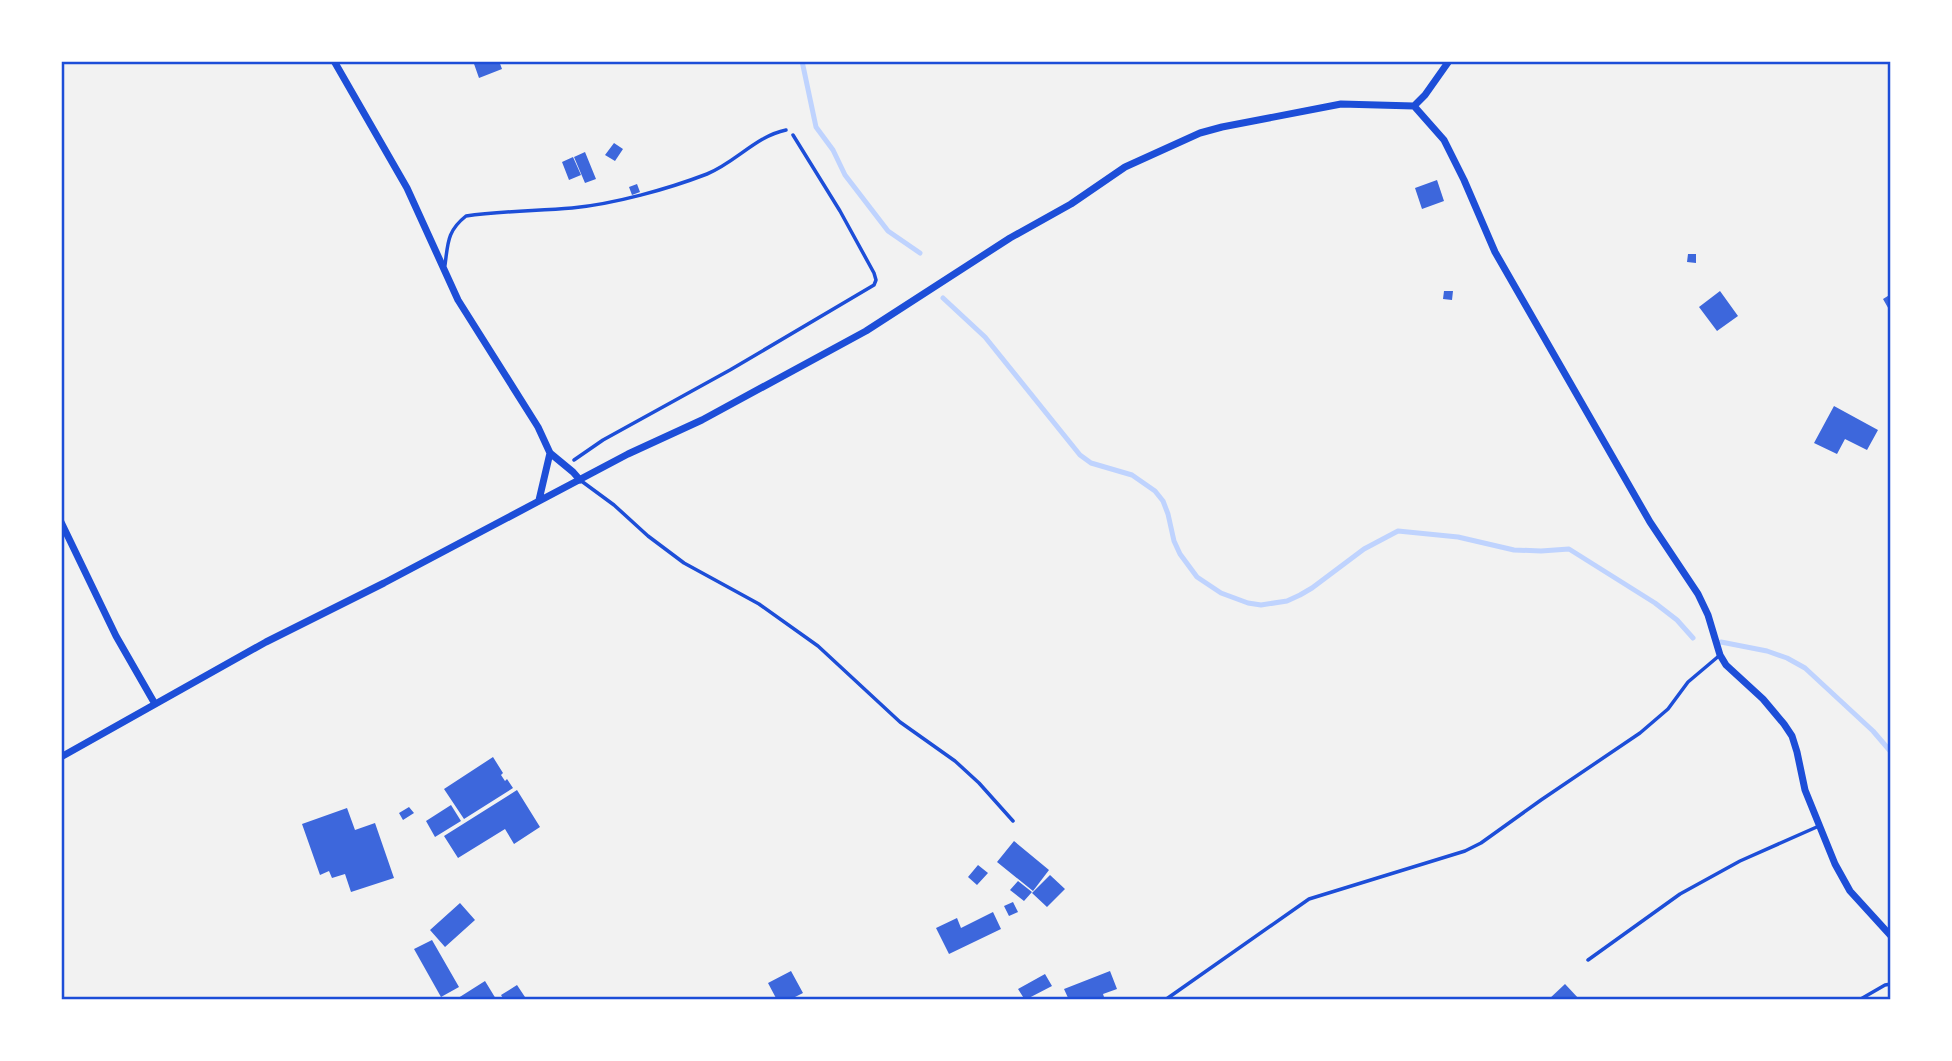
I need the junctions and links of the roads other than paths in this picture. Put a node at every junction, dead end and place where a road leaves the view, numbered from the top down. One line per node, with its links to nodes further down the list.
1 (334, 61): 5 (street)
2 (1449, 61): 3 (street)
3 (1414, 106): 7 (street); 10 (street)
4 (786, 130): 5 (lane)
5 (444, 270): 6 (street)
6 (550, 453): 7 (street); 8 (street)
7 (580, 480): 8 (street); 13 (lane)
8 (539, 500): 11 (street)
9 (61, 522): 11 (street)
10 (1720, 654): 14 (street); 18 (lane)
11 (155, 704): 12 (street)
12 (61, 757)
13 (1013, 821)
14 (1819, 826): 15 (street); 16 (lane)
15 (1891, 936)
16 (1588, 960)
17 (1891, 984): 19 (lane)
18 (1165, 1000)
19 (1859, 1000)

